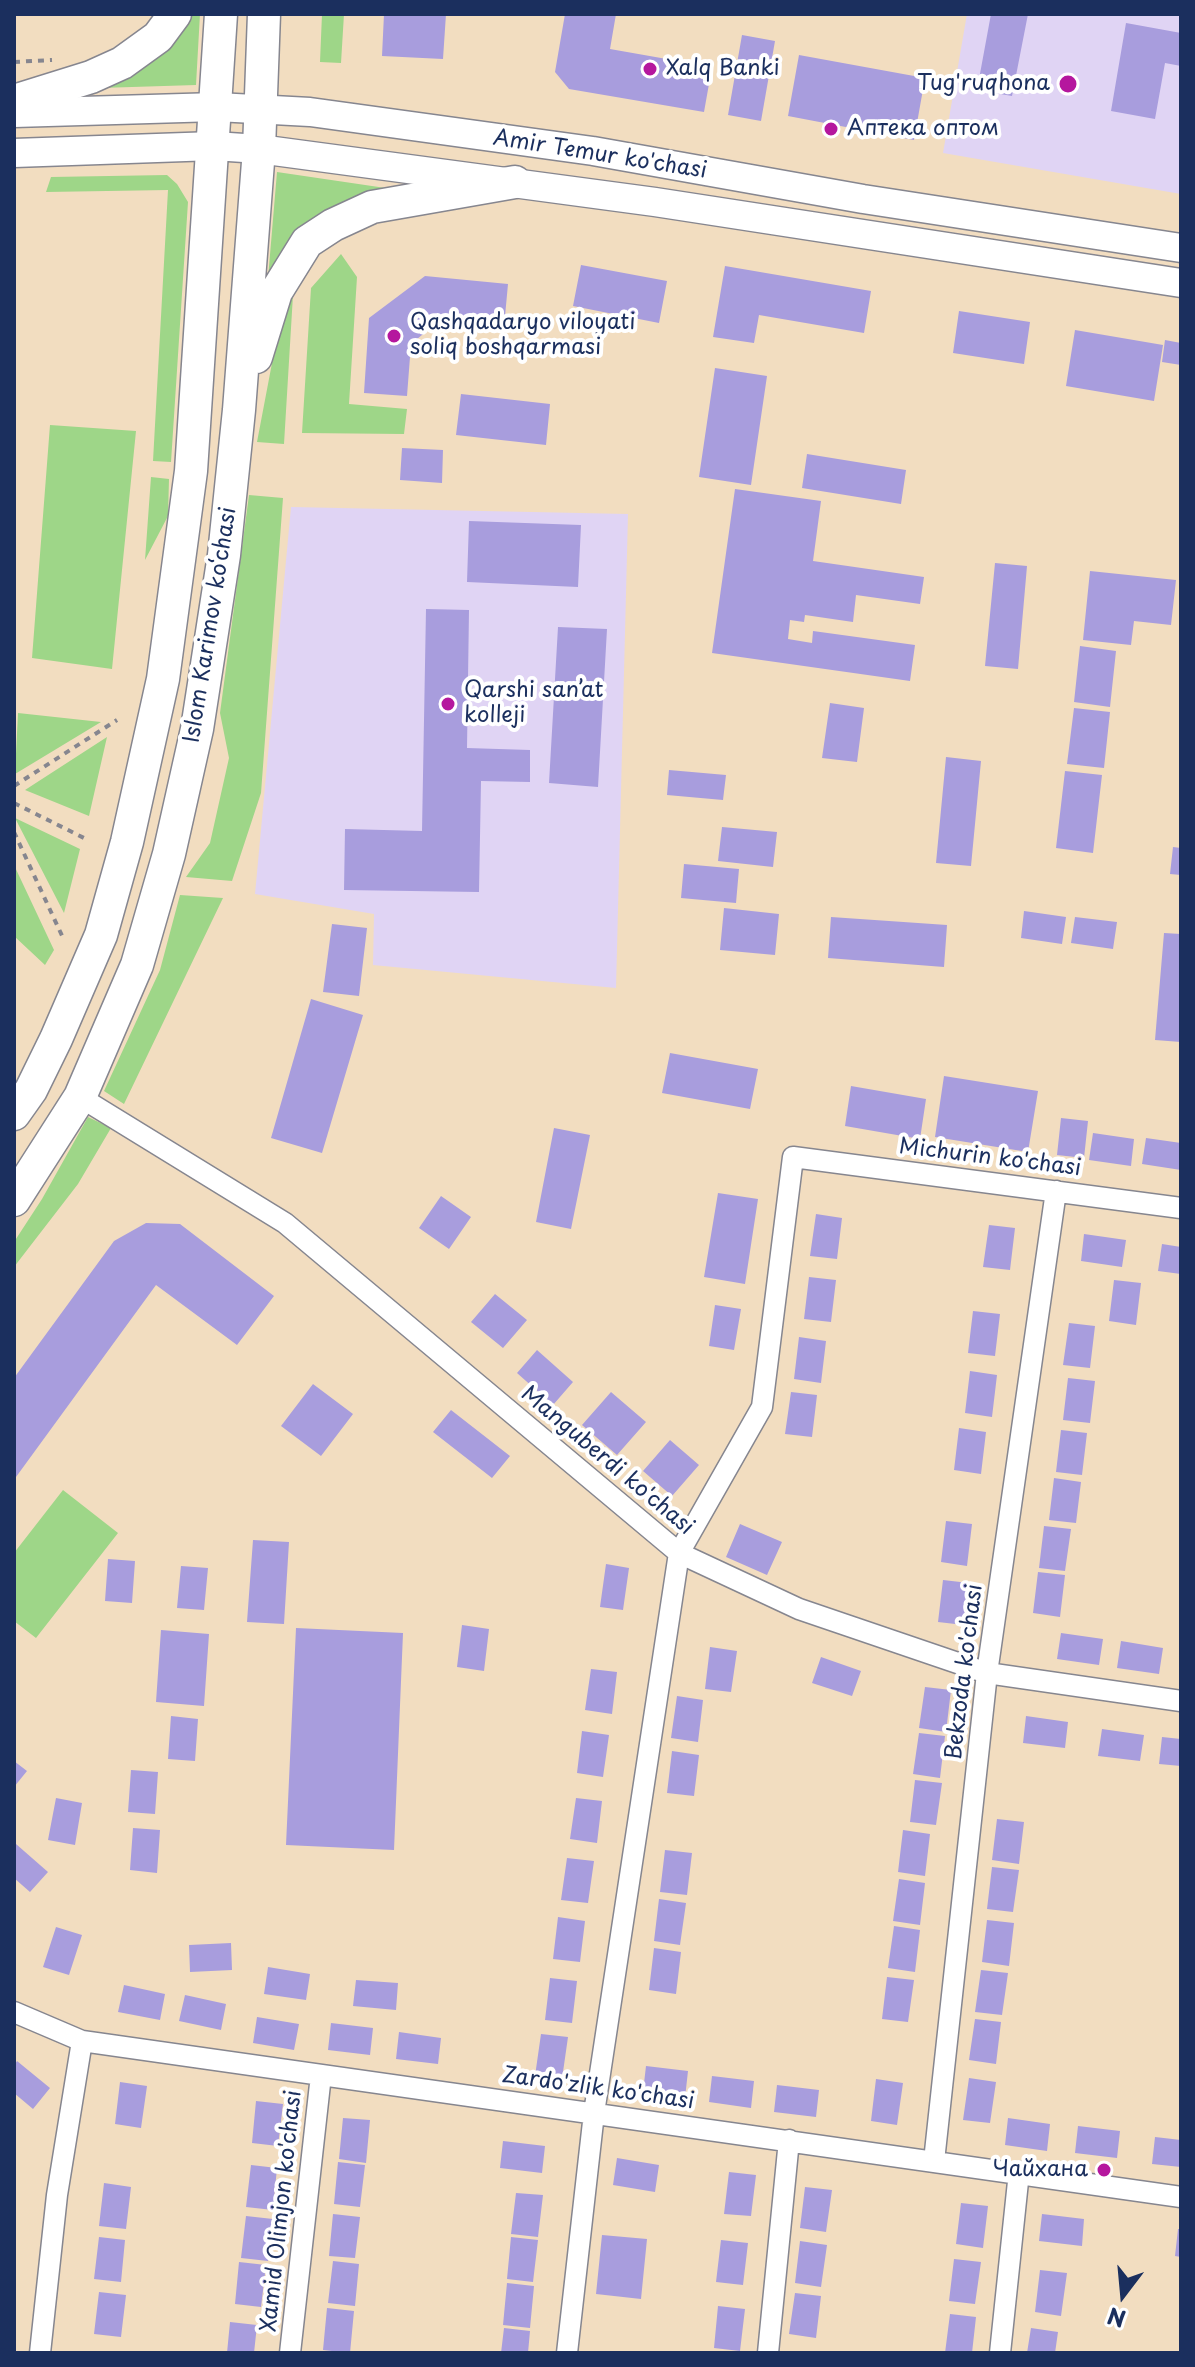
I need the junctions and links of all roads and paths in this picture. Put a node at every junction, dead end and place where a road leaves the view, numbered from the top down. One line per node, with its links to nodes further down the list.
1 (175, 14): 4 (main road)
2 (221, 14): 5 (main road, Islom Karimov ko‘chasi)
3 (264, 14): 6 (main road, Islom Karimov ko‘chasi)
4 (14, 101)
5 (217, 107): 6 (main road, Amir Temur ko'chasi); 7 (main road, Amir Temur ko'chasi); 8 (main road, Islom Karimov ko‘chasi)
6 (259, 107): 9 (main road, Islom Karimov ko‘chasi); 12 (main road, Amir Temur ko'chasi)
7 (14, 113)
8 (214, 146): 9 (main road, Amir Temur ko'chasi); 10 (main road, Amir Temur ko'chasi); 22 (main road, Islom Karimov ko‘chasi)
9 (259, 149): 11 (main road, Amir Temur ko'chasi); 14 (main road, Islom Karimov ko‘chasi)
10 (14, 153)
11 (515, 182): 13 (main road, Amir Temur ko'chasi); 14 (main road)
12 (1181, 248)
13 (1181, 283)
14 (239, 410): 21 (main road, Islom Karimov ko‘chasi)
15 (117, 720): 16 (path)
16 (14, 786)
17 (14, 803): 19 (path)
18 (14, 832): 20 (path)
19 (88, 840)
20 (64, 940)
21 (80, 1097): 24 (main road, Islom Karimov ko‘chasi); 26 (street, Manguberdi ko'chasi)
22 (14, 1114)
23 (1056, 1191): 25 (street, Michurin ko'chasi); 26 (street, Michurin ko'chasi); 27 (street, Bekzoda ko'chasi)
24 (14, 1200)
25 (1181, 1208)
26 (679, 1553): 27 (street, Manguberdi ko'chasi); 32 (street)
27 (987, 1673): 28 (street, Manguberdi ko'chasi); 34 (street, Bekzoda ko'chasi)
28 (1181, 1701)
29 (14, 2012): 30 (street, Zardo'zlik ko'chasi)
30 (82, 2041): 31 (street, Zardo'zlik ko'chasi); 37 (street)
31 (321, 2075): 32 (street, Zardo'zlik ko'chasi); 38 (street, Xamid Olimjon ko'chasi)
32 (594, 2113): 33 (street, Zardo'zlik ko'chasi); 39 (street)
33 (789, 2140): 34 (street, Zardo'zlik ko'chasi); 40 (street)
34 (934, 2161): 35 (street, Zardo'zlik ko'chasi)
35 (1019, 2172): 36 (street, Zardo'zlik ko'chasi); 41 (street)
36 (1181, 2197)
37 (40, 2353)
38 (290, 2353)
39 (567, 2353)
40 (768, 2353)
41 (1000, 2353)

